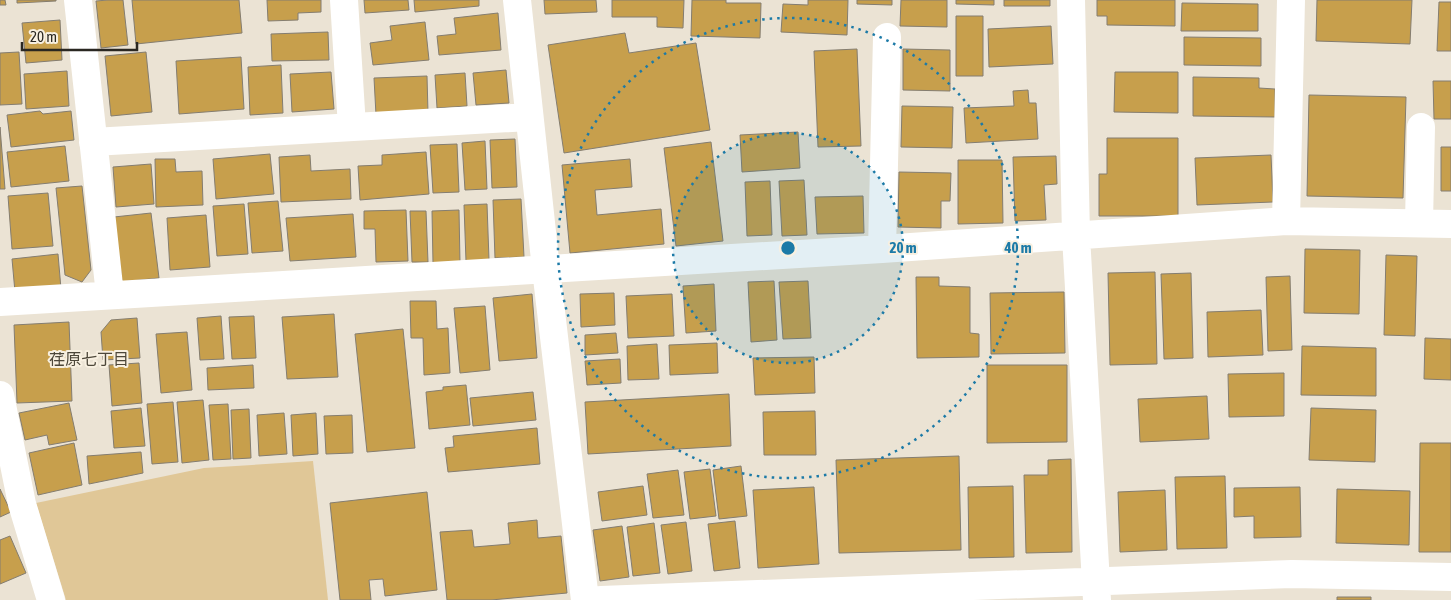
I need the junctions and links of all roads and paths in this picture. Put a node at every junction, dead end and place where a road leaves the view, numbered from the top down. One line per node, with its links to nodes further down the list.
1 (78, 0): 10 (street)
2 (344, 0): 8 (street)
3 (517, 0): 7 (street)
4 (1071, 0): 14 (street)
5 (1291, 0): 11 (street)
6 (887, 37): 15 (street)
7 (530, 117): 8 (street); 16 (street)
8 (352, 127): 10 (street)
9 (1421, 127): 12 (street)
10 (93, 142): 17 (street)
11 (1286, 221): 12 (street); 14 (street)
12 (1419, 223): 13 (street)
13 (1451, 224)
14 (1076, 236): 15 (street); 21 (street)
15 (882, 249): 16 (street)
16 (546, 270): 17 (street); 23 (street)
17 (110, 295): 18 (street)
18 (0, 302)
19 (0, 395): 22 (street)
20 (1451, 576): 21 (street)
21 (1096, 590): 24 (street)
22 (51, 600)
23 (585, 600)
24 (600, 600)

